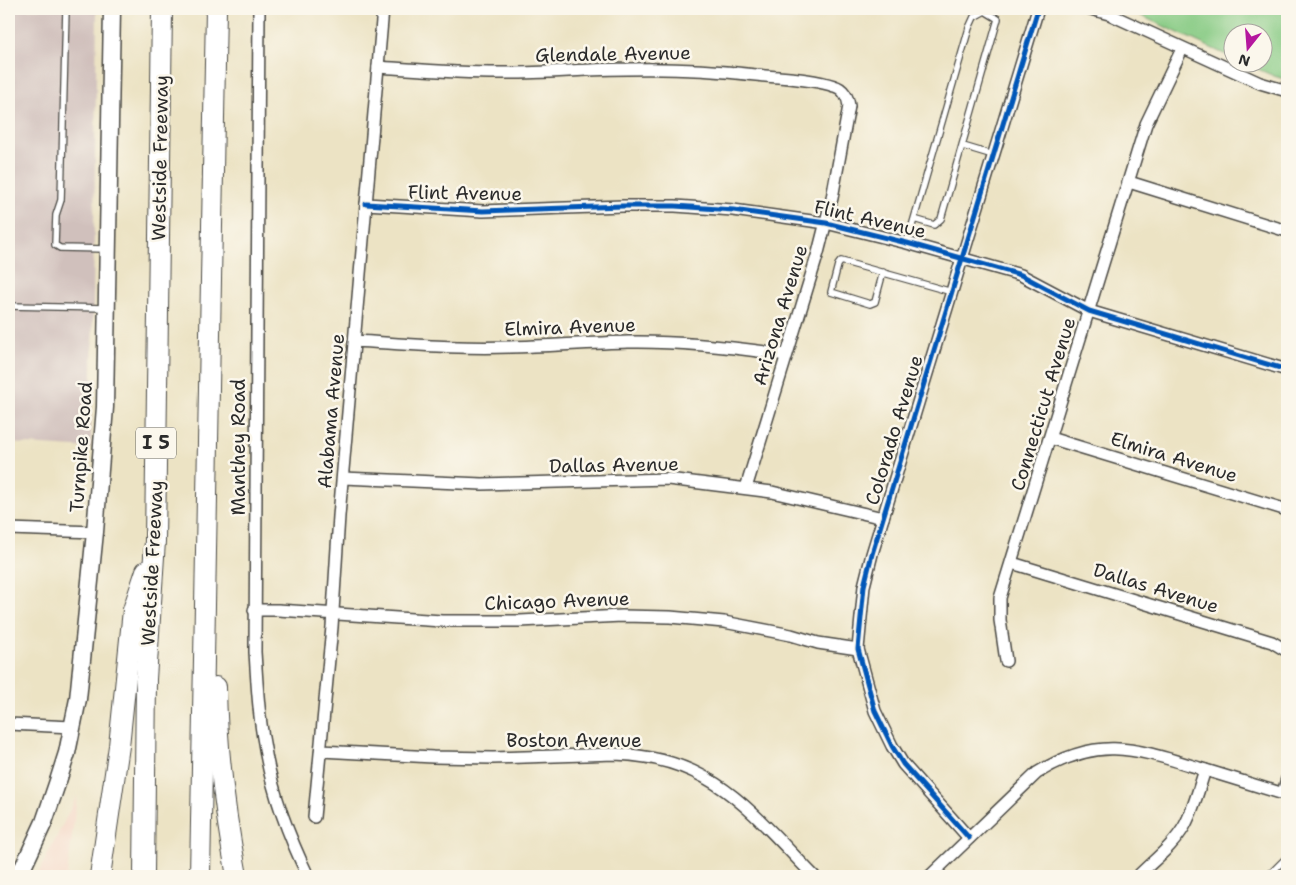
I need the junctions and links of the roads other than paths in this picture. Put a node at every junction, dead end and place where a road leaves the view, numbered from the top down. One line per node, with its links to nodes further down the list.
1 (66, 9): 21 (lane)
2 (112, 9): 21 (street, Turnpike Road)
3 (162, 9): 38 (highway, Westside Freeway / I 5)
4 (216, 9): 39 (highway)
5 (259, 9): 41 (street, Manthey Road)
6 (383, 9): 10 (street, Alabama Avenue)
7 (1038, 9): 14 (street, Colorado Avenue)
8 (1091, 9): 9 (street)
9 (1182, 48): 11 (street); 15 (street, Connecticut Avenue)
10 (378, 68): 12 (street, Glendale Avenue); 16 (street, Alabama Avenue)
11 (1287, 91)
12 (845, 93): 18 (street, Arizona Avenue)
13 (962, 146): 14 (lane); 17 (lane); 17 (lane)
14 (993, 155): 22 (street, Colorado Avenue)
15 (1129, 182): 19 (street); 27 (street, Connecticut Avenue)
16 (366, 204): 18 (street, Flint Avenue); 28 (street, Alabama Avenue)
17 (914, 219): 20 (lane)
18 (826, 223): 20 (street, Flint Avenue); 29 (street, Arizona Avenue)
19 (1287, 230)
20 (907, 243): 22 (street, Flint Avenue)
21 (108, 249): 26 (street, Turnpike Road)
22 (962, 258): 24 (street, Colorado Avenue); 27 (street, Flint Avenue)
23 (883, 272): 23 (lane); 24 (lane)
24 (952, 292): 35 (street, Colorado Avenue)
25 (9, 306): 26 (lane)
26 (107, 308): 37 (street, Turnpike Road)
27 (1089, 311): 30 (street, Flint Avenue); 31 (street, Connecticut Avenue)
28 (355, 342): 29 (street, Elmira Avenue); 32 (street, Alabama Avenue)
29 (786, 355): 33 (street, Arizona Avenue)
30 (1287, 370)
31 (1050, 438): 34 (street, Elmira Avenue); 40 (street, Connecticut Avenue)
32 (343, 478): 33 (street, Dallas Avenue); 42 (street, Alabama Avenue)
33 (746, 488): 35 (street, Dallas Avenue)
34 (1287, 510)
35 (883, 518): 43 (street, Colorado Avenue)
36 (9, 528): 37 (street)
37 (95, 532): 47 (street, Turnpike Road)
38 (155, 541): 56 (highway); 57 (highway, Westside Freeway / I 5)
39 (206, 548): 58 (highway); 59 (highway)
40 (1012, 562): 44 (street, Dallas Avenue); 45 (street, Connecticut Avenue)
41 (254, 610): 42 (street, Chicago Avenue); 60 (street, Manthey Road)
42 (333, 614): 43 (street, Chicago Avenue); 48 (street, Alabama Avenue)
43 (858, 649): 53 (street, Colorado Avenue)
44 (1287, 651)
45 (1006, 661)
46 (9, 724): 47 (street)
47 (72, 727): 55 (street, Turnpike Road)
48 (321, 751): 52 (street, Alabama Avenue); 61 (street, Boston Avenue)
49 (1205, 770): 51 (street); 53 (street); 63 (street)
50 (1287, 779): 51 (street)
51 (1285, 794)
52 (314, 817)
53 (969, 838): 62 (street)
54 (1287, 857): 64 (lane)
55 (17, 870)
56 (100, 876)
57 (144, 876)
58 (200, 876)
59 (237, 876)
60 (308, 876)
61 (814, 876)
62 (930, 876)
63 (1138, 876)
64 (1268, 876)

